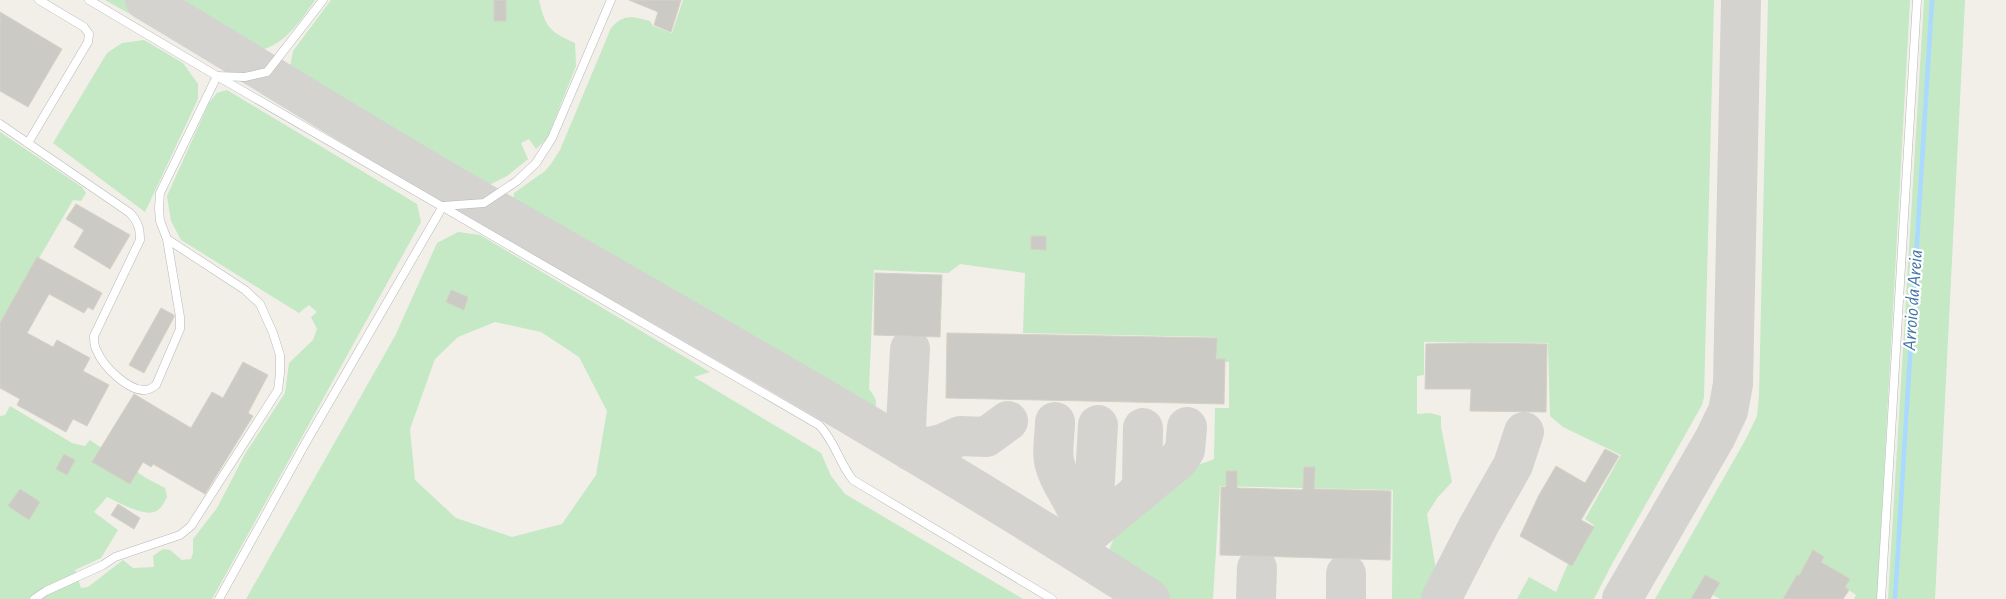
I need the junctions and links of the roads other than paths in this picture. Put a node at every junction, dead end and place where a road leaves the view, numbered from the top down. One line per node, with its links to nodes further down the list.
1 (38, 0): 8 (lane)
2 (89, 0): 6 (lane)
3 (322, 0): 6 (lane)
4 (611, 0): 9 (lane)
5 (1918, 0): 14 (lane)
6 (217, 76): 9 (lane); 10 (lane)
7 (0, 124): 8 (lane)
8 (28, 143): 10 (lane)
9 (443, 206): 12 (lane); 13 (lane)
10 (167, 239): 11 (lane)
11 (34, 599)
12 (219, 599)
13 (1052, 599)
14 (1881, 599)

